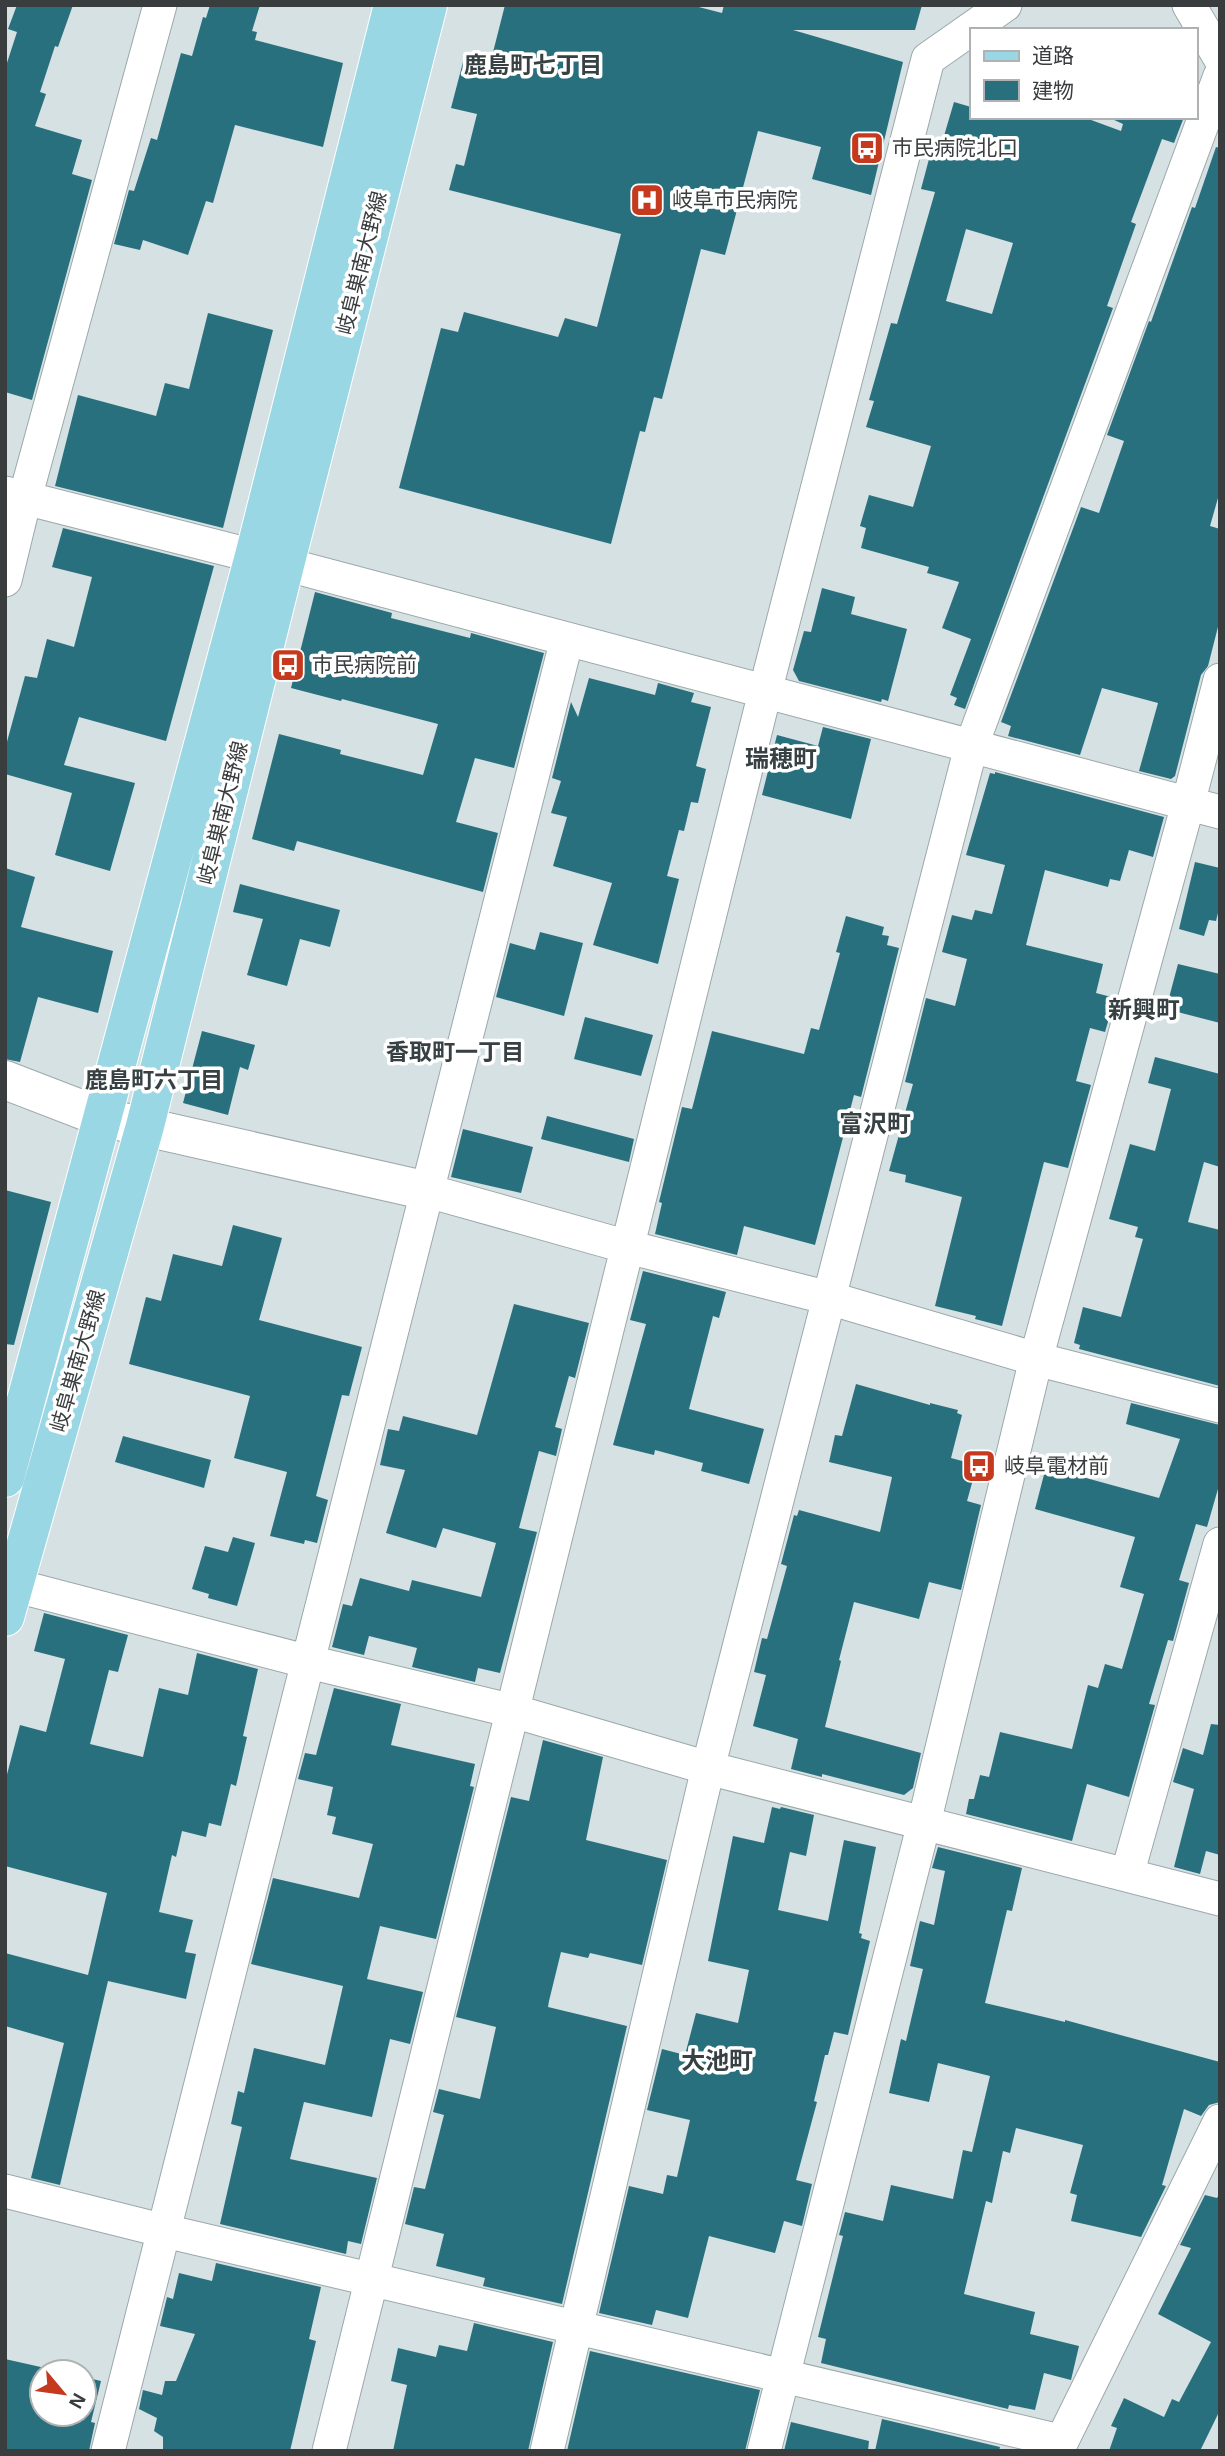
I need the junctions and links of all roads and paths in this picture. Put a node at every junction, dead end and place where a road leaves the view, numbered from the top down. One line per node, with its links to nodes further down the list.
1 (160, 5): 10 (street)
2 (393, 5): 11 (main road, 岐阜巣南大野線)
3 (428, 5): 11 (main road, 岐阜巣南大野線)
4 (1005, 5): 6 (street)
5 (1189, 5): 8 (street)
6 (972, 28)
7 (970, 30): 15 (street)
8 (1220, 58)
9 (1220, 76): 16 (street)
10 (15, 496): 11 (street); 12 (street)
11 (269, 561): 13 (street); 19 (main road, 岐阜巣南大野線); 20 (main road, 岐阜巣南大野線)
12 (5, 580)
13 (567, 639): 15 (street); 21 (street)
14 (1220, 680): 17 (street)
15 (765, 692): 16 (street); 22 (street)
16 (971, 747): 17 (street); 23 (street)
17 (1204, 808): 24 (street)
18 (5, 1080): 19 (street)
19 (102, 1117): 20 (street); 26 (main road, 岐阜巣南大野線)
20 (145, 1126): 21 (street); 28 (main road, 岐阜巣南大野線)
21 (428, 1191): 22 (street); 29 (street)
22 (628, 1248): 23 (street); 30 (street)
23 (829, 1298): 24 (street); 31 (street)
24 (1036, 1359): 25 (street); 32 (street)
25 (1220, 1406)
26 (5, 1478)
27 (1220, 1544): 33 (street)
28 (9, 1601): 29 (street)
29 (309, 1662): 30 (street); 37 (street)
30 (513, 1711): 31 (street); 38 (street)
31 (708, 1768): 32 (street); 39 (street)
32 (924, 1823): 33 (street); 40 (street)
33 (1127, 1875): 34 (street)
34 (1220, 1899)
35 (1220, 2121): 41 (street)
36 (5, 2190): 37 (street)
37 (165, 2231): 38 (street); 42 (street)
38 (372, 2279): 39 (street); 43 (street)
39 (575, 2328): 40 (street); 44 (street)
40 (781, 2376): 41 (street); 45 (street)
41 (1059, 2446)
42 (108, 2451)
43 (329, 2451)
44 (547, 2451)
45 (764, 2451)

